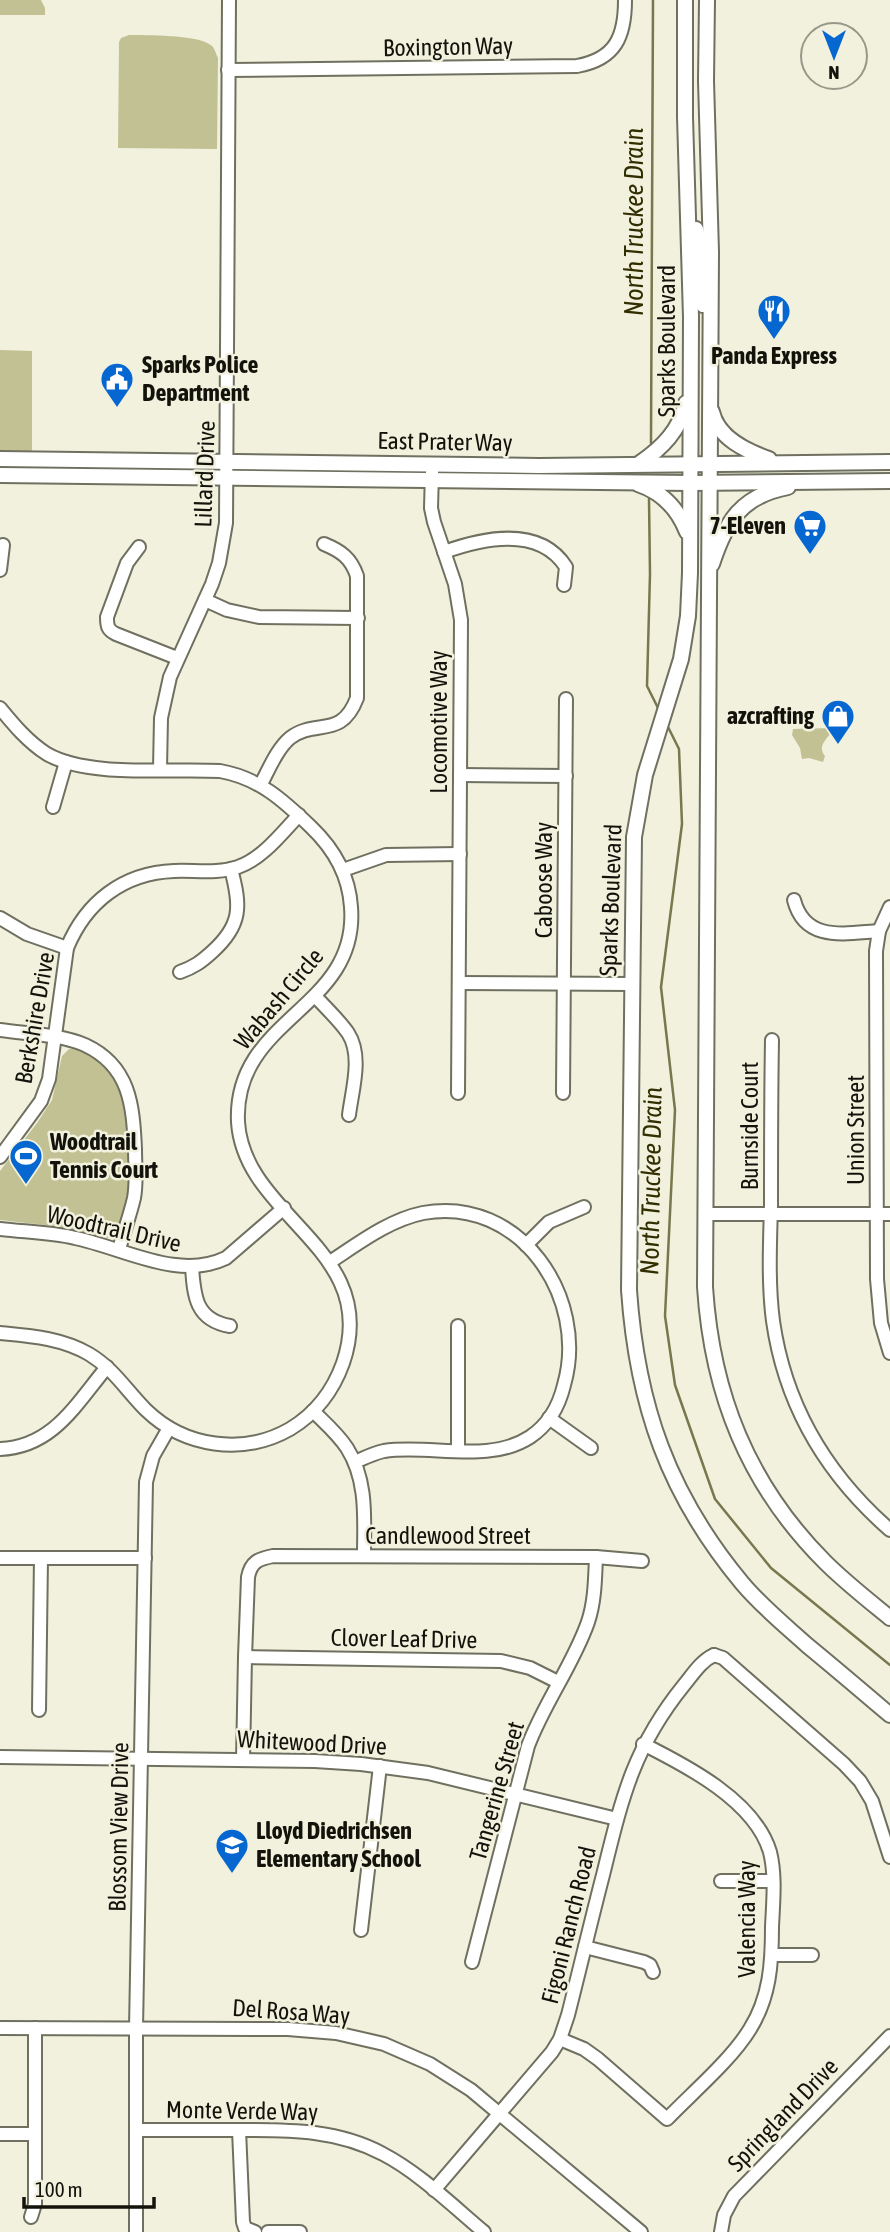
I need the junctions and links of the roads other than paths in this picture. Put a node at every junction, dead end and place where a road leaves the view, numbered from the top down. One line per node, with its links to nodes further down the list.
1 (229, 0): 5 (street, Lillard Drive)
2 (625, 0): 5 (street, Boxington Way)
3 (685, 0): 6 (main road, Sparks Boulevard)
4 (707, 0): 7 (main road, Sparks Boulevard)
5 (228, 70): 11 (street, Lillard Drive)
6 (689, 207): 7 (main road); 8 (main road, Sparks Boulevard)
7 (710, 310): 9 (main road, Sparks Boulevard)
8 (690, 381): 12 (main road, Sparks Boulevard); 16 (main road)
9 (709, 399): 13 (main road, Sparks Boulevard); 14 (main road)
10 (0, 459): 11 (main road, East Prater Way)
11 (228, 461): 17 (main road, East Prater Way); 19 (street, Lillard Drive)
12 (690, 463): 13 (main road, East Prater Way); 16 (main road, East Prater Way); 23 (main road, Sparks Boulevard)
13 (709, 463): 14 (main road, East Prater Way); 24 (main road, Sparks Boulevard)
14 (788, 463): 15 (main road, East Prater Way)
15 (890, 463)
16 (639, 464): 17 (main road, East Prater Way)
17 (432, 472): 19 (main road, East Prater Way); 22 (main road, East Prater Way); 29 (street, Locomotive Way)
18 (0, 475): 19 (main road, East Prater Way)
19 (227, 478): 33 (street, Lillard Drive)
20 (816, 481): 21 (main road, East Prater Way); 24 (main road, East Prater Way); 31 (main road)
21 (890, 481)
22 (630, 482): 23 (main road, East Prater Way); 25 (main road)
23 (690, 482): 24 (main road, East Prater Way); 25 (main road, Sparks Boulevard)
24 (709, 482): 31 (main road, Sparks Boulevard)
25 (690, 539): 56 (main road, Sparks Boulevard)
26 (324, 544): 34 (street)
27 (3, 545): 30 (street)
28 (139, 547): 35 (street)
29 (444, 552): 32 (street); 40 (street, Locomotive Way)
30 (0, 570)
31 (708, 575): 69 (main road, Sparks Boulevard)
32 (564, 585)
33 (205, 600): 34 (street); 35 (street, Lillard Drive)
34 (358, 618): 42 (street)
35 (177, 658): 39 (street, Lillard Drive)
36 (566, 699): 41 (street, Caboose Way)
37 (0, 708): 38 (street, Wabash Circle)
38 (66, 762): 39 (street, Wabash Circle); 43 (street)
39 (160, 769): 42 (street, Wabash Circle)
40 (460, 775): 41 (street); 45 (street, Locomotive Way)
41 (566, 776): 55 (street, Caboose Way)
42 (261, 784): 44 (street, Wabash Circle)
43 (54, 807)
44 (299, 815): 46 (street, Berkshire Drive); 47 (street, Wabash Circle)
45 (460, 854): 47 (street); 54 (street, Locomotive Way)
46 (231, 869): 52 (street, Berkshire Drive); 53 (street)
47 (343, 870): 57 (street, Wabash Circle)
48 (794, 900): 51 (street)
49 (890, 907): 51 (street, Union Street)
50 (0, 918): 52 (street)
51 (880, 931): 61 (street, Union Street)
52 (67, 947): 59 (street, Berkshire Drive)
53 (180, 971)
54 (459, 983): 55 (street); 62 (street, Locomotive Way)
55 (564, 984): 56 (street); 63 (street, Caboose Way)
56 (631, 984): 99 (main road, Sparks Boulevard)
57 (315, 996): 64 (street); 67 (street, Wabash Circle)
58 (0, 1030): 59 (street)
59 (56, 1038): 65 (street, Berkshire Drive); 73 (street)
60 (772, 1040): 68 (street, Burnside Court)
61 (883, 1040): 70 (street, Union Street)
62 (458, 1093)
63 (563, 1093)
64 (349, 1115)
65 (0, 1157)
66 (584, 1207): 72 (street)
67 (284, 1209): 74 (street, Wabash Circle); 75 (street, Woodtrail Drive)
68 (771, 1213): 69 (street); 70 (street); 88 (street, Burnside Court)
69 (706, 1214): 95 (main road, Sparks Boulevard)
70 (884, 1214): 79 (street, Union Street)
71 (0, 1229): 73 (street, Woodtrail Drive)
72 (526, 1245): 74 (street); 82 (street)
73 (119, 1250): 75 (street, Woodtrail Drive)
74 (330, 1262): 81 (street, Wabash Circle)
75 (192, 1267): 76 (street)
76 (230, 1326)
77 (458, 1326): 86 (street)
78 (0, 1333): 80 (street, Wabash Circle)
79 (890, 1353)
80 (107, 1367): 83 (street, Wabash Circle); 85 (street)
81 (313, 1411): 83 (street, Wabash Circle); 87 (street)
82 (549, 1418): 84 (street); 86 (street)
83 (169, 1428): 93 (street, Blossom View Drive)
84 (591, 1448)
85 (0, 1449)
86 (458, 1451): 87 (street)
87 (355, 1462): 89 (street)
88 (890, 1530)
89 (364, 1556): 90 (street, Candlewood Street); 96 (street, Candlewood Street)
90 (596, 1557): 94 (street, Candlewood Street); 97 (street, Tangerine Street)
91 (0, 1558): 92 (street)
92 (41, 1558): 93 (street); 98 (street)
93 (145, 1558): 102 (street, Blossom View Drive)
94 (642, 1561)
95 (890, 1618)
96 (244, 1657): 97 (street, Clover Leaf Drive); 103 (street)
97 (558, 1682): 105 (street, Tangerine Street)
98 (39, 1710)
99 (890, 1715)
100 (643, 1744): 106 (street, Figoni Ranch Road); 107 (street, Figoni Ranch Road); 109 (street, Valencia Way)
101 (0, 1757): 102 (street, Whitewood Drive)
102 (141, 1759): 103 (street, Whitewood Drive); 118 (street, Blossom View Drive)
103 (243, 1760): 104 (street, Whitewood Drive)
104 (380, 1766): 105 (street, Whitewood Drive); 110 (street)
105 (515, 1794): 106 (street, Whitewood Drive); 114 (street, Tangerine Street)
106 (617, 1819): 111 (street, Figoni Ranch Road)
107 (889, 1854)
108 (721, 1881): 109 (street)
109 (773, 1881): 112 (street, Valencia Way)
110 (361, 1930)
111 (585, 1947): 115 (street); 120 (street, Figoni Ranch Road)
112 (772, 1955): 113 (street); 120 (street, Valencia Way)
113 (812, 1955)
114 (472, 1962)
115 (653, 1972)
116 (0, 2028): 117 (street, Del Rosa Way)
117 (35, 2028): 118 (street, Del Rosa Way); 125 (street)
118 (136, 2029): 121 (street, Del Rosa Way); 122 (street, Blossom View Drive)
119 (890, 2036): 134 (street, Springland Drive)
120 (560, 2039): 121 (street, Figoni Ranch Road)
121 (500, 2114): 126 (street, Figoni Ranch Road); 133 (street, Del Rosa Way)
122 (136, 2130): 123 (street, Monte Verde Way); 129 (street, Blossom View Drive)
123 (239, 2130): 126 (street, Monte Verde Way); 128 (street)
124 (0, 2134): 125 (street)
125 (35, 2134): 127 (street)
126 (434, 2190): 132 (street, Monte Verde Way)
127 (31, 2217)
128 (250, 2230)
129 (136, 2232)
130 (268, 2232): 131 (street)
131 (300, 2232)
132 (484, 2232)
133 (641, 2232)
134 (721, 2232)

